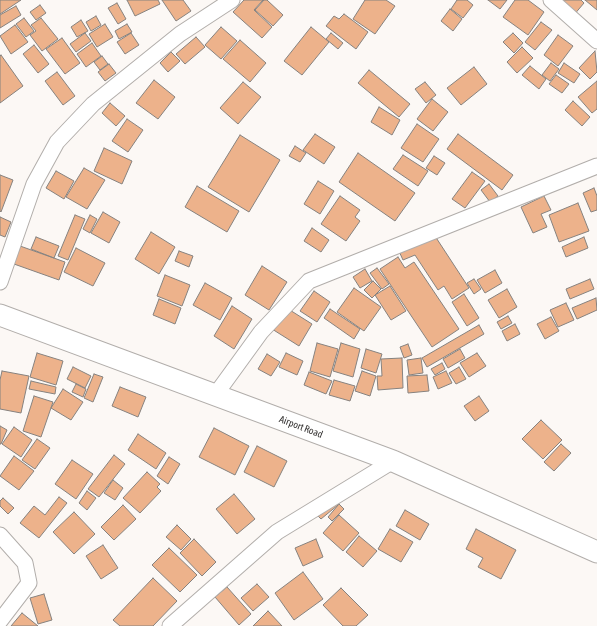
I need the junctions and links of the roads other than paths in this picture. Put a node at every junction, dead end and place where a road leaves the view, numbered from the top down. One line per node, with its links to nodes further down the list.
1 (232, 0): 5 (street)
2 (551, 0): 3 (street)
3 (597, 41)
4 (597, 166): 7 (street)
5 (0, 282)
6 (0, 315): 7 (main road, Airport Road)
7 (216, 394): 8 (main road, Airport Road)
8 (394, 461): 10 (main road, Airport Road); 12 (street)
9 (0, 535): 11 (street)
10 (597, 552)
11 (0, 621)
12 (170, 626)

